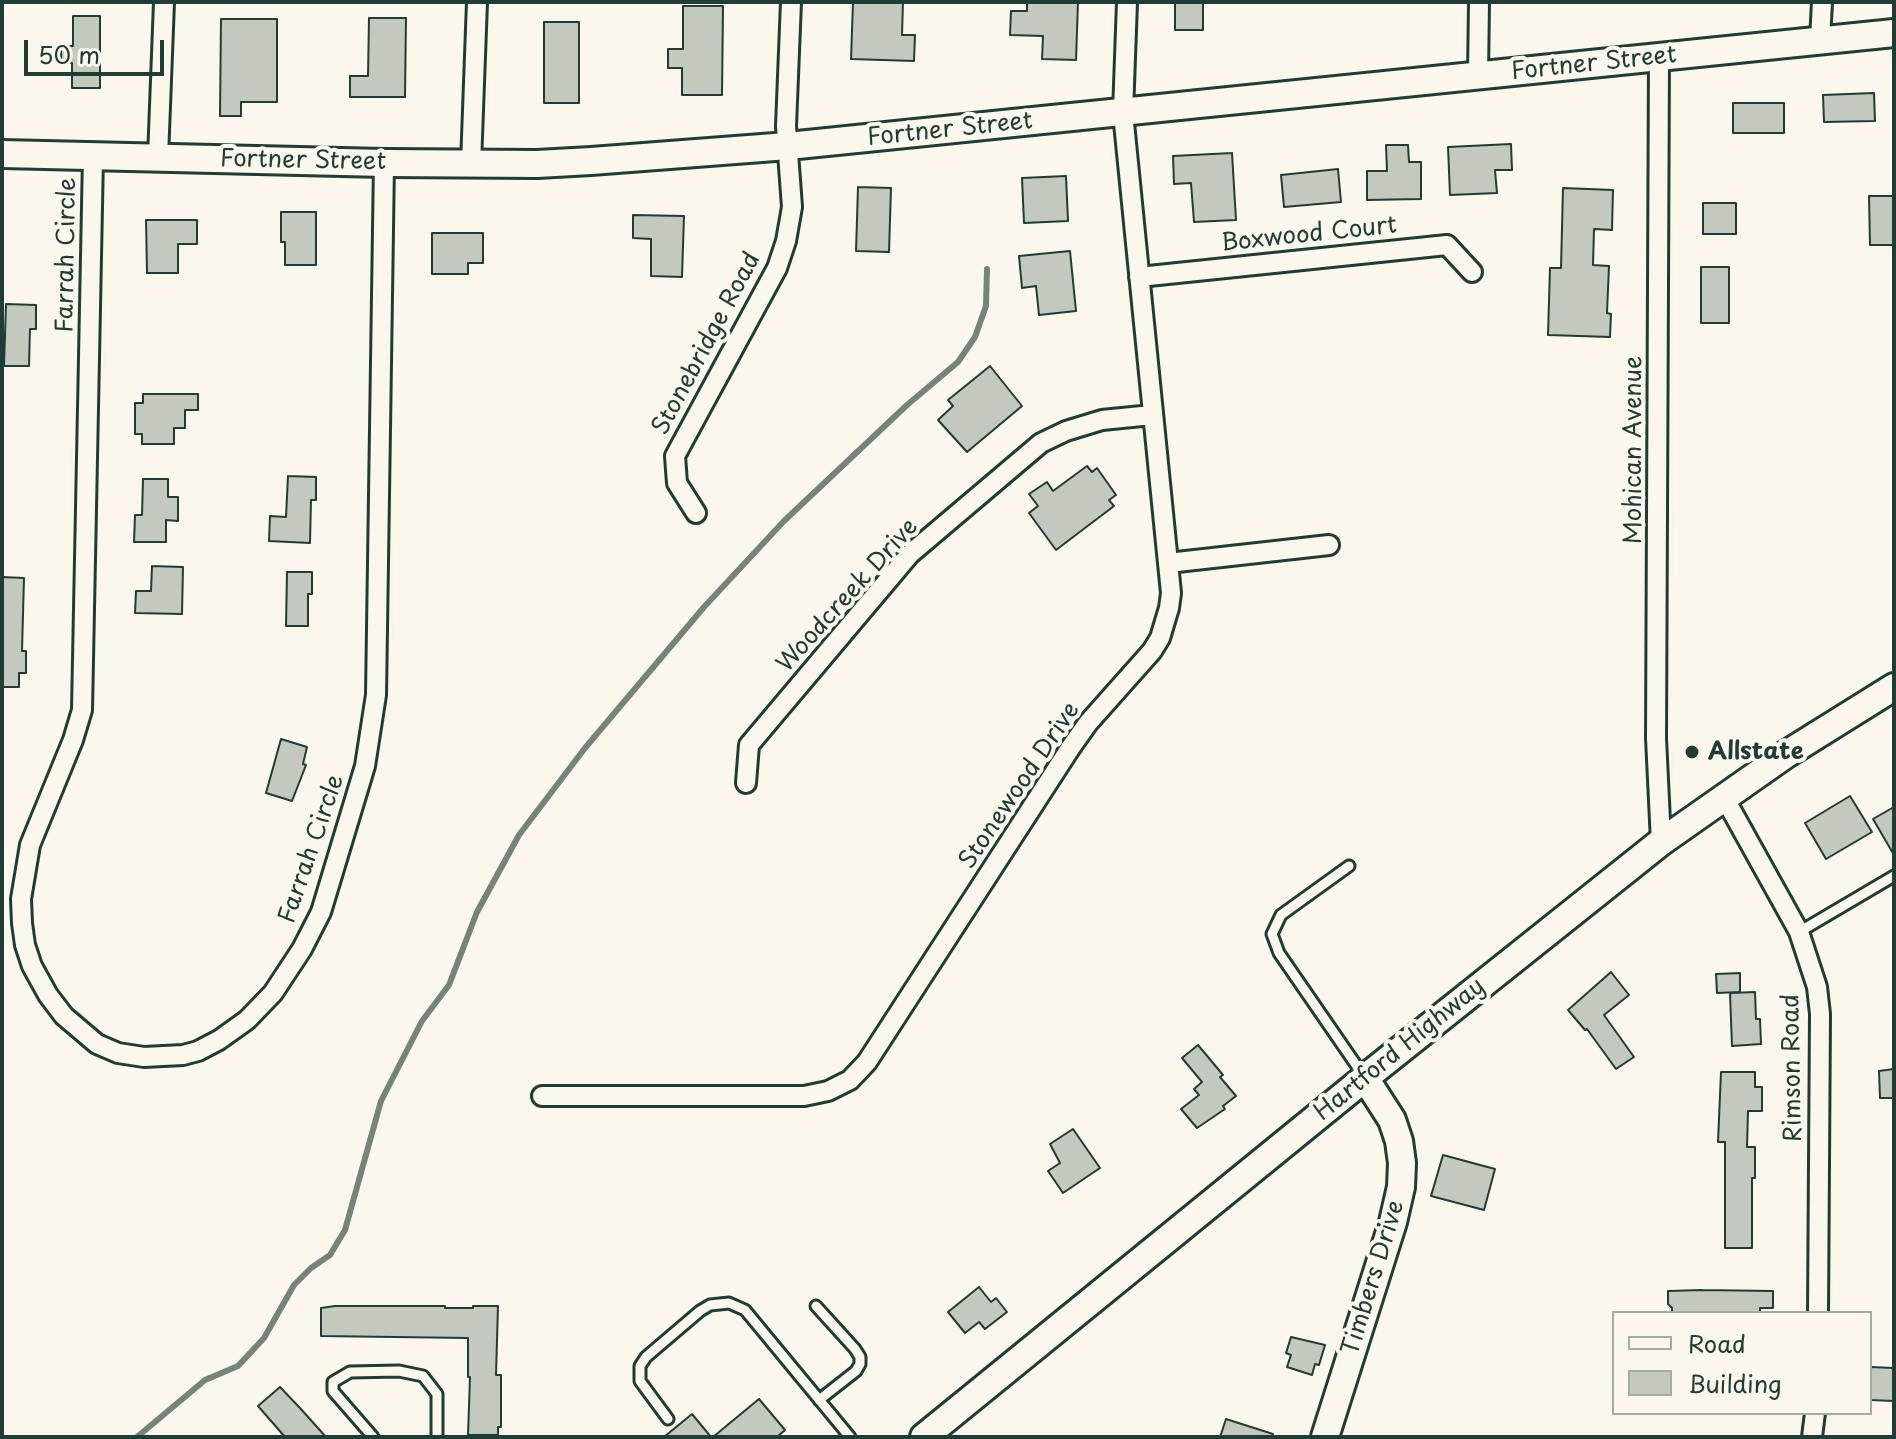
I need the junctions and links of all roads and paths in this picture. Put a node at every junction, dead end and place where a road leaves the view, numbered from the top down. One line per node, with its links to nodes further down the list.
1 (164, 2): 15 (street)
2 (477, 2): 17 (street)
3 (791, 2): 12 (street, Stonebridge Road)
4 (1127, 2): 11 (street, Stonewood Drive)
5 (1479, 2): 10 (street)
6 (1822, 2): 8 (street)
7 (1894, 33): 8 (street, Fortner Street)
8 (1820, 40): 9 (street, Fortner Street)
9 (1659, 57): 10 (street, Fortner Street); 27 (street, Mohican Avenue)
10 (1478, 76): 11 (street, Fortner Street)
11 (1123, 113): 12 (street, Fortner Street); 19 (street, Stonewood Drive)
12 (788, 146): 17 (street, Fortner Street); 21 (street, Stonebridge Road)
13 (2, 154): 14 (street, Fortner Street)
14 (93, 156): 15 (street, Fortner Street); 16 (street, Farrah Circle)
15 (158, 158): 16 (street, Fortner Street)
16 (384, 163): 17 (street, Fortner Street)
17 (471, 164)
18 (1472, 272): 19 (street, Boxwood Court)
19 (1139, 277): 20 (street, Stonewood Drive)
20 (1152, 415): 23 (street, Stonewood Drive); 25 (street, Woodcreek Drive)
21 (696, 513)
22 (1329, 545): 23 (street)
23 (1168, 563): 32 (street, Stonewood Drive)
24 (1894, 687): 26 (street, Hartford Highway)
25 (746, 783)
26 (1724, 797): 27 (street, Hartford Highway); 30 (street, Rimson Road)
27 (1661, 842): 31 (street, Hartford Highway)
28 (1349, 866): 31 (lane)
29 (1894, 876): 30 (lane)
30 (1799, 932): 34 (street, Rimson Road)
31 (1365, 1078): 41 (street, Hartford Highway); 42 (street, Timbers Drive)
32 (542, 1096)
33 (816, 1306): 35 (lane)
34 (1818, 1311)
35 (819, 1400): 37 (lane); 40 (lane)
36 (1815, 1415): 43 (street)
37 (668, 1419)
38 (373, 1437): 39 (lane)
39 (437, 1437)
40 (850, 1437)
41 (924, 1437)
42 (1325, 1437)
43 (1812, 1437)

